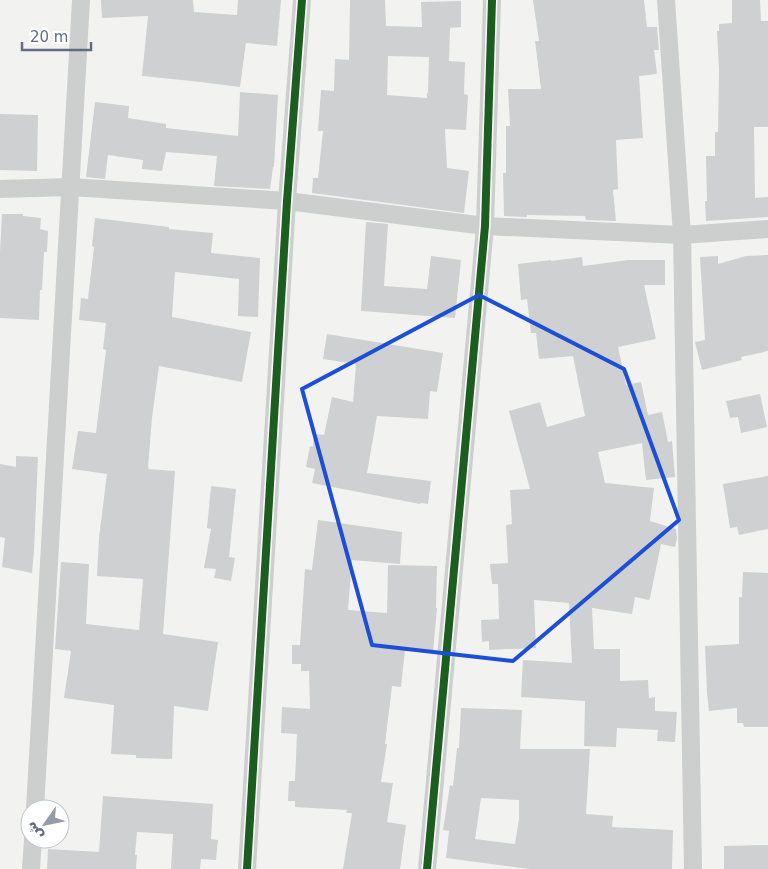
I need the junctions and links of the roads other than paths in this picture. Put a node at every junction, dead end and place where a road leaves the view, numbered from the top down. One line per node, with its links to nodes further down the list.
1 (81, 0): 5 (street)
2 (302, 0): 7 (street)
3 (492, 0): 8 (street)
4 (666, 0): 10 (street)
5 (70, 187): 6 (street); 7 (street); 11 (street)
6 (0, 189)
7 (288, 201): 8 (street); 14 (street)
8 (485, 226): 10 (street); 15 (street)
9 (768, 229): 10 (street)
10 (682, 235): 16 (street)
11 (36, 799)
12 (32, 849): 13 (street)
13 (31, 869)
14 (247, 869)
15 (427, 869)
16 (693, 869)

